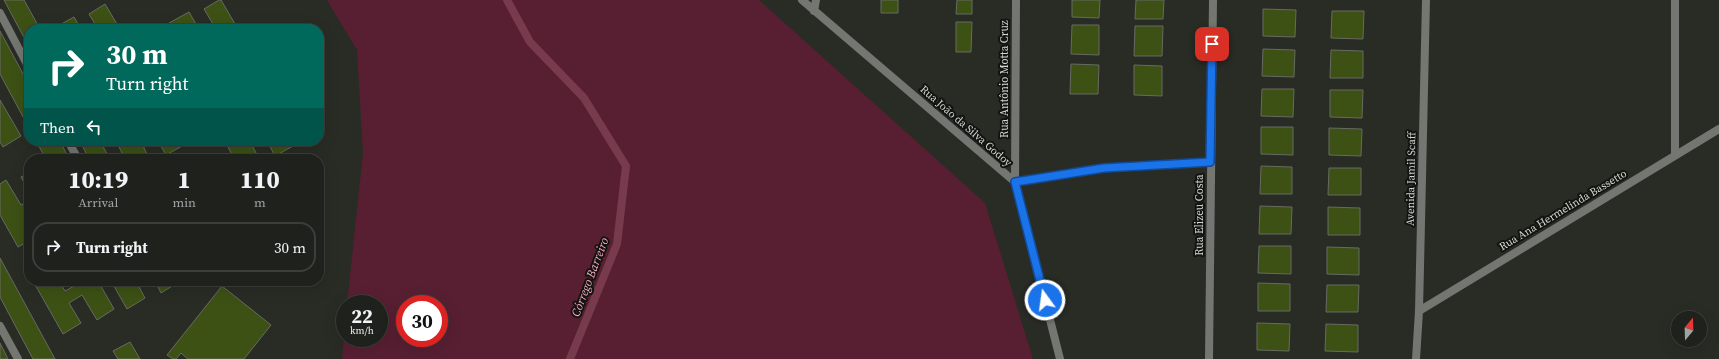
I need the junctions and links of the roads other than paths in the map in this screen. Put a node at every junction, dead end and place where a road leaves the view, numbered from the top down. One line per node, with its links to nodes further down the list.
1 (802, 0): 7 (street, Rua João da Silva Godoy)
2 (816, 0): 7 (street)
3 (1016, 0): 13 (street, Rua Antônio Motta Cruz)
4 (1213, 0): 12 (street, Rua Elizeu Costa)
5 (1426, 0): 14 (street, Avenida Jamil Scaff)
6 (1675, 0): 11 (street)
7 (814, 11): 13 (street, Rua João da Silva Godoy)
8 (0, 13): 9 (street)
9 (24, 59)
10 (1719, 129): 11 (street, Rua Ana Hermelinda Bassetto)
11 (1675, 156): 14 (street, Rua Ana Hermelinda Bassetto)
12 (1210, 162): 13 (street); 18 (street, Rua Elizeu Costa)
13 (1015, 182): 17 (street, Rua João da Silva Godoy)
14 (1419, 311): 19 (street, Avenida Jamil Scaff)
15 (0, 326): 16 (street)
16 (18, 359)
17 (1060, 359)
18 (1209, 359)
19 (1416, 359)

